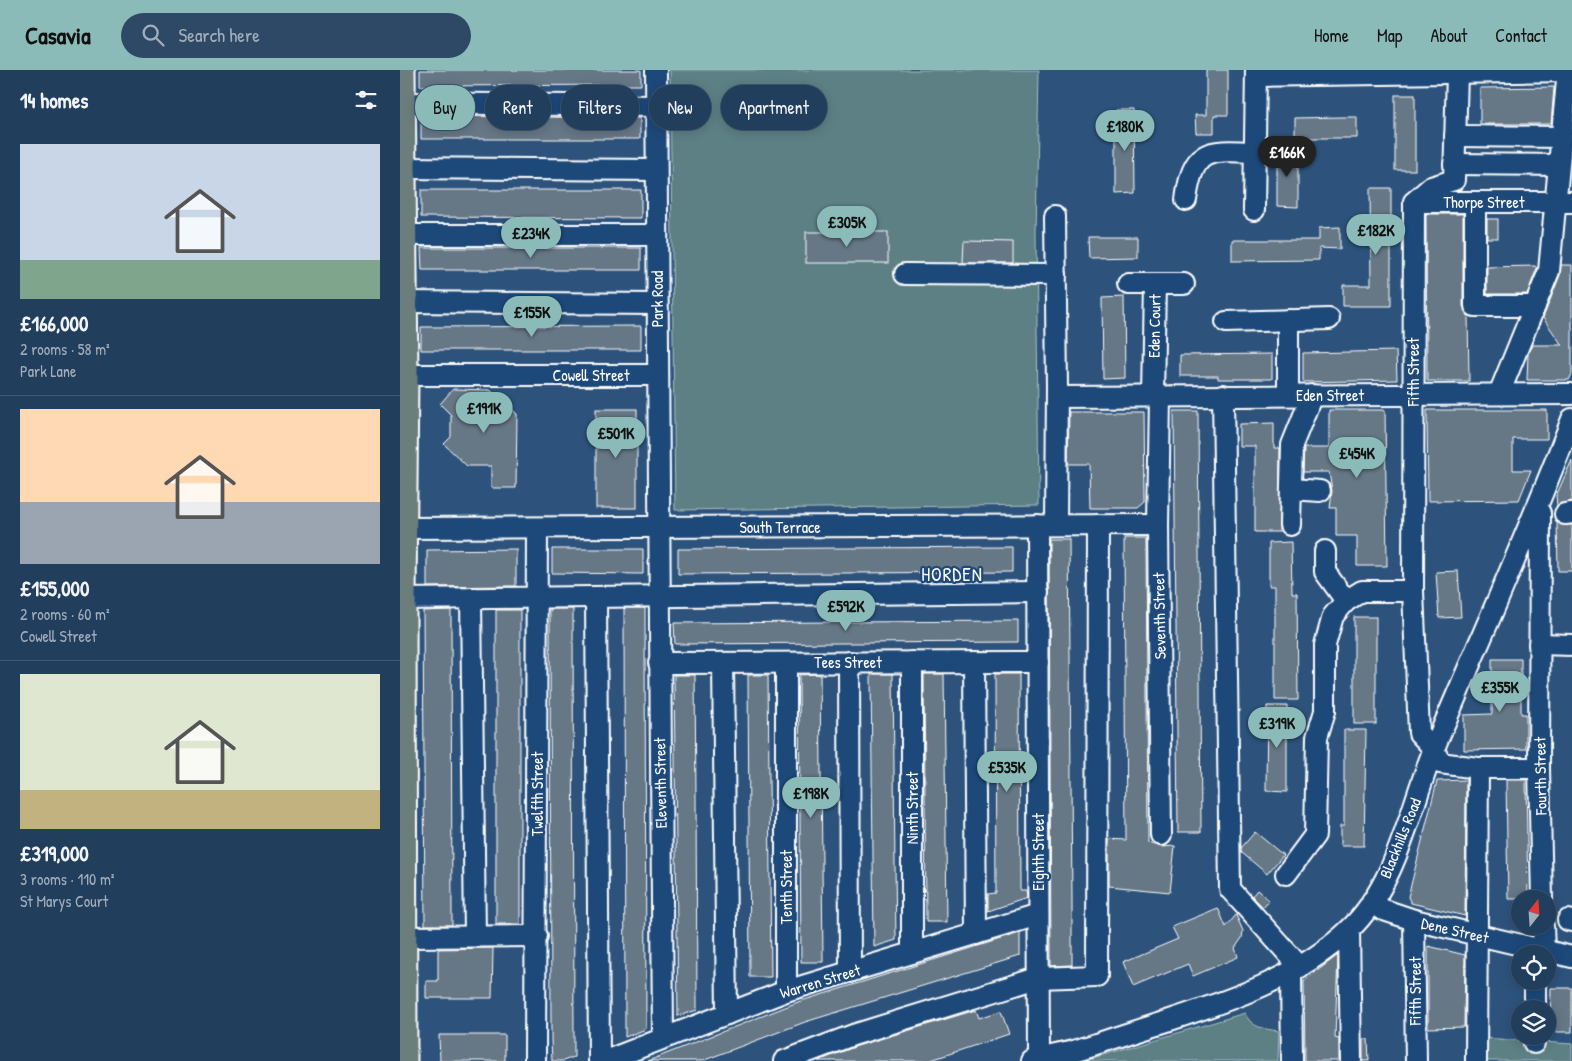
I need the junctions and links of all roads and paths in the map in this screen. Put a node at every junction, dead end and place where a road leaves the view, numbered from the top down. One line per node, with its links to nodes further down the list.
1 (402, 70): 7 (main road)
2 (656, 70): 6 (street, Park Road)
3 (1569, 71): 5 (street); 11 (street)
4 (1256, 73): 5 (street); 12 (street)
5 (1457, 73): 10 (street)
6 (656, 85)
7 (403, 103): 8 (street); 16 (main road)
8 (649, 106)
9 (656, 130): 15 (street, Park Road)
10 (1455, 136): 11 (street); 13 (street)
11 (1561, 137): 14 (street)
12 (1253, 152): 17 (street); 21 (street)
13 (1454, 164): 14 (street); 18 (street)
14 (1558, 165): 20 (street)
15 (656, 170): 16 (street); 23 (street, Park Road)
16 (402, 173): 24 (main road)
17 (1186, 200)
18 (1414, 202): 19 (street, Thorpe Street); 43 (street, Fifth Street)
19 (1475, 202): 20 (street, Thorpe Street); 32 (street)
20 (1563, 202): 32 (street)
21 (1254, 210)
22 (1055, 216): 26 (street, Eighth Street)
23 (656, 235): 24 (street); 30 (street, Park Road)
24 (402, 240): 31 (main road)
25 (905, 274): 26 (street)
26 (1056, 275): 45 (street, Eighth Street)
27 (1128, 284): 28 (street, Eden Court)
28 (1155, 284): 29 (street); 44 (street, Eden Court)
29 (1184, 284)
30 (657, 304): 31 (street); 37 (street, Park Road)
31 (403, 305): 36 (main road)
32 (1535, 306): 38 (street)
33 (1330, 319): 34 (street)
34 (1288, 320): 35 (street); 41 (street)
35 (1226, 322)
36 (402, 375): 37 (street, Cowell Street); 47 (main road)
37 (657, 375): 56 (street, Park Road)
38 (1499, 394): 39 (street, Eden Street); 43 (street, Eden Street)
39 (1572, 394)
40 (1223, 395): 41 (street, Eden Street); 44 (street, Eden Street); 95 (street)
41 (1288, 395): 42 (street, Eden Street)
42 (1312, 395): 43 (street, Eden Street); 48 (street)
43 (1413, 395): 59 (street, Fifth Street)
44 (1157, 396): 45 (street, Eden Street); 54 (street, Seventh Street)
45 (1057, 397): 52 (street, Eighth Street)
46 (1572, 418): 50 (street, Blackhills Road)
47 (402, 430): 51 (main road)
48 (1291, 490): 49 (street); 55 (street)
49 (1320, 491)
50 (1540, 504): 67 (street, Fourth Street); 76 (street, Blackhills Road)
51 (402, 515): 57 (street, South Terrace); 65 (main road)
52 (1046, 525): 53 (street, South Terrace); 56 (street, South Terrace); 60 (street, Eighth Street)
53 (1098, 525): 54 (street, South Terrace); 97 (street)
54 (1158, 525): 79 (street, Seventh Street)
55 (1290, 525)
56 (658, 527): 57 (street, South Terrace); 62 (street, Eleventh Street)
57 (537, 528): 63 (street, Twelfth Street)
58 (1325, 551): 66 (street)
59 (1413, 591): 66 (street); 76 (street, Fifth Street)
60 (1038, 592): 62 (street); 74 (street, Eighth Street)
61 (596, 596): 62 (street); 63 (street); 105 (street)
62 (658, 596): 75 (street, Eleventh Street)
63 (536, 597): 64 (street); 90 (street, Twelfth Street)
64 (471, 598): 65 (street); 89 (street)
65 (401, 599): 88 (main road)
66 (1346, 600): 80 (street)
67 (1539, 644): 68 (street); 78 (street, Fourth Street)
68 (1572, 645)
69 (723, 662): 70 (street, Tees Street); 75 (street, Tees Street); 100 (street)
70 (786, 662): 71 (street, Tees Street); 98 (street, Tenth Street)
71 (849, 662): 72 (street, Tees Street); 96 (street)
72 (912, 662): 73 (street, Tees Street); 92 (street, Ninth Street)
73 (974, 662): 74 (street, Tees Street); 86 (street)
74 (1038, 662): 83 (street, Eighth Street)
75 (659, 663): 101 (street, Eleventh Street)
76 (1434, 750): 77 (street, Fifth Street); 82 (street, Blackhills Road)
77 (1478, 768): 78 (street); 87 (street)
78 (1539, 768): 81 (street, Fourth Street)
79 (1162, 836)
80 (1286, 874)
81 (1542, 890)
82 (1372, 901): 84 (street, Dene Street); 85 (street, Blackhills Road)
83 (1038, 915): 86 (street, Warren Street); 97 (street, Eighth Street)
84 (1414, 920): 87 (street, Dene Street); 110 (street, Fifth Street)
85 (1349, 930): 95 (street, Blackhills Road); 109 (street)
86 (976, 934): 92 (street, Warren Street)
87 (1476, 935): 91 (street, Dene Street); 111 (street)
88 (403, 936): 89 (street); 99 (main road)
89 (475, 936): 90 (street)
90 (537, 936): 104 (street, Twelfth Street)
91 (1515, 945)
92 (912, 953): 96 (street, Warren Street)
93 (1556, 954): 94 (street, Dene Street)
94 (1572, 957)
95 (1296, 970): 102 (street, Blackhills Road); 108 (street)
96 (850, 972): 98 (street, Warren Street)
97 (1038, 978): 102 (street, Eighth Street); 107 (street)
98 (786, 991): 100 (street, Warren Street)
99 (401, 999): 103 (main road)
100 (726, 1014): 101 (street, Warren Street)
101 (663, 1038): 106 (street, Warren Street)
102 (1035, 1060)
103 (404, 1061)
104 (535, 1061)
105 (599, 1061)
106 (605, 1061)
107 (784, 1061)
108 (1292, 1061)
109 (1351, 1061)
110 (1416, 1061)
111 (1476, 1061)

